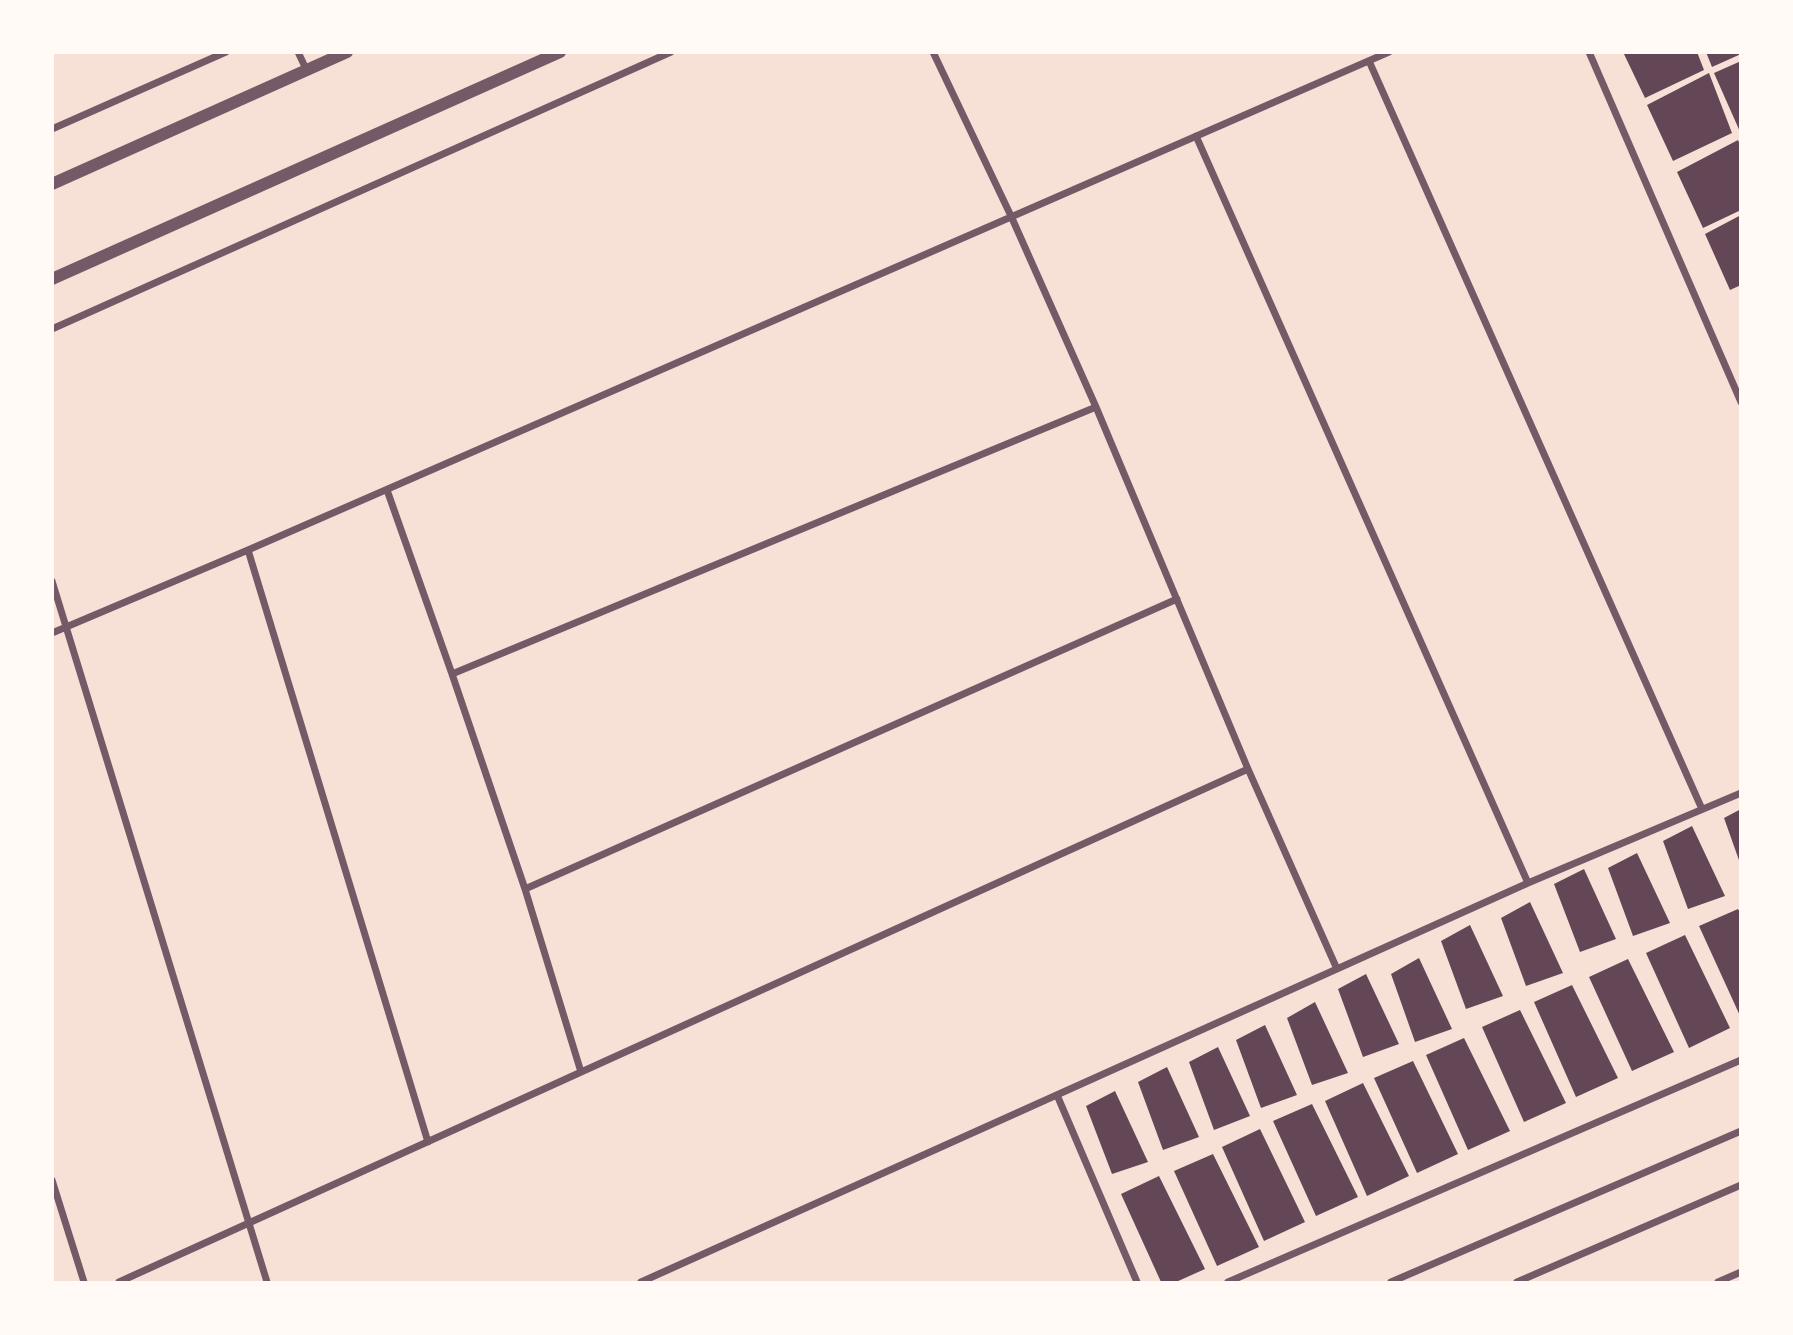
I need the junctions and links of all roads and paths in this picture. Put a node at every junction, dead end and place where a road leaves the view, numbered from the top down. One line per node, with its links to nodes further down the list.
1 (226, 52): 11 (street)
2 (298, 52): 10 (street)
3 (347, 52): 10 (street)
4 (560, 52): 15 (street)
5 (671, 52): 16 (street)
6 (933, 52): 14 (street)
7 (1389, 52): 9 (street)
8 (1589, 52): 17 (street)
9 (1369, 61): 12 (street); 28 (street)
10 (306, 71): 13 (street)
11 (52, 129)
12 (1196, 136): 14 (street); 29 (street)
13 (52, 184)
14 (1011, 216): 18 (street); 19 (street)
15 (52, 279)
16 (52, 329)
17 (1741, 402)
18 (1096, 407): 22 (street); 25 (street)
19 (387, 490): 20 (street); 25 (street)
20 (248, 550): 23 (street); 36 (street)
21 (52, 581): 23 (street)
22 (1177, 599): 26 (street); 30 (street)
23 (67, 626): 24 (street); 39 (street)
24 (52, 633)
25 (453, 674): 30 (street)
26 (1248, 769): 31 (street); 33 (street)
27 (1741, 793): 28 (street)
28 (1702, 810): 29 (street)
29 (1528, 883): 31 (street)
30 (525, 888): 33 (street)
31 (1337, 969): 34 (street)
32 (1741, 1060): 46 (street)
33 (581, 1072): 36 (street)
34 (1057, 1095): 44 (street); 45 (street)
35 (1741, 1131): 47 (street)
36 (428, 1142): 39 (street)
37 (52, 1180): 41 (street)
38 (1741, 1185): 48 (street)
39 (249, 1225): 42 (street); 43 (street)
40 (1741, 1272): 49 (street)
41 (84, 1283)
42 (119, 1283)
43 (267, 1283)
44 (641, 1283)
45 (1137, 1283)
46 (1228, 1283)
47 (1391, 1283)
48 (1517, 1283)
49 (1717, 1283)

